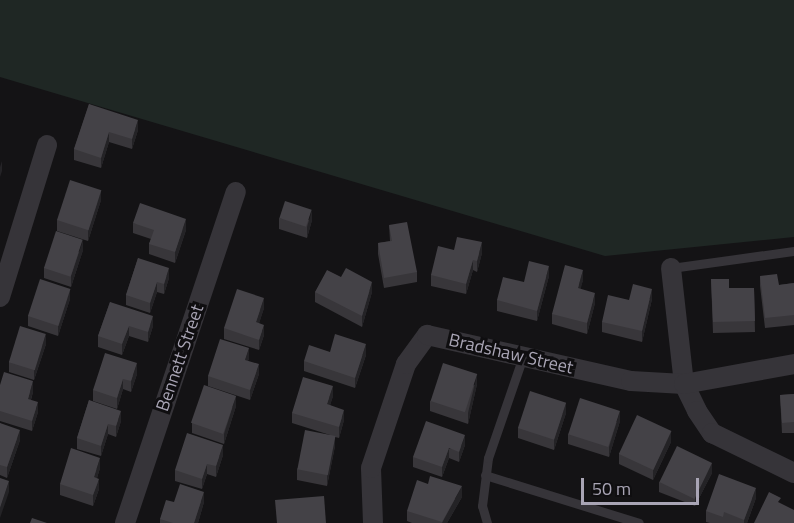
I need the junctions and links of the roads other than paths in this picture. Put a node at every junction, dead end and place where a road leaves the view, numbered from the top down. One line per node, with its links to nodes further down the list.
1 (48, 145): 5 (street)
2 (236, 192): 11 (street, Bennett Street)
3 (794, 251): 4 (lane)
4 (670, 268): 8 (street)
5 (0, 297)
6 (522, 359): 8 (street, Bradshaw Street); 10 (lane); 12 (street, Bradshaw Street)
7 (794, 364): 8 (street, Bradshaw Street)
8 (684, 384): 9 (street)
9 (794, 473)
10 (485, 475): 13 (lane); 14 (lane)
11 (125, 523)
12 (373, 523)
13 (487, 523)
14 (639, 523)

